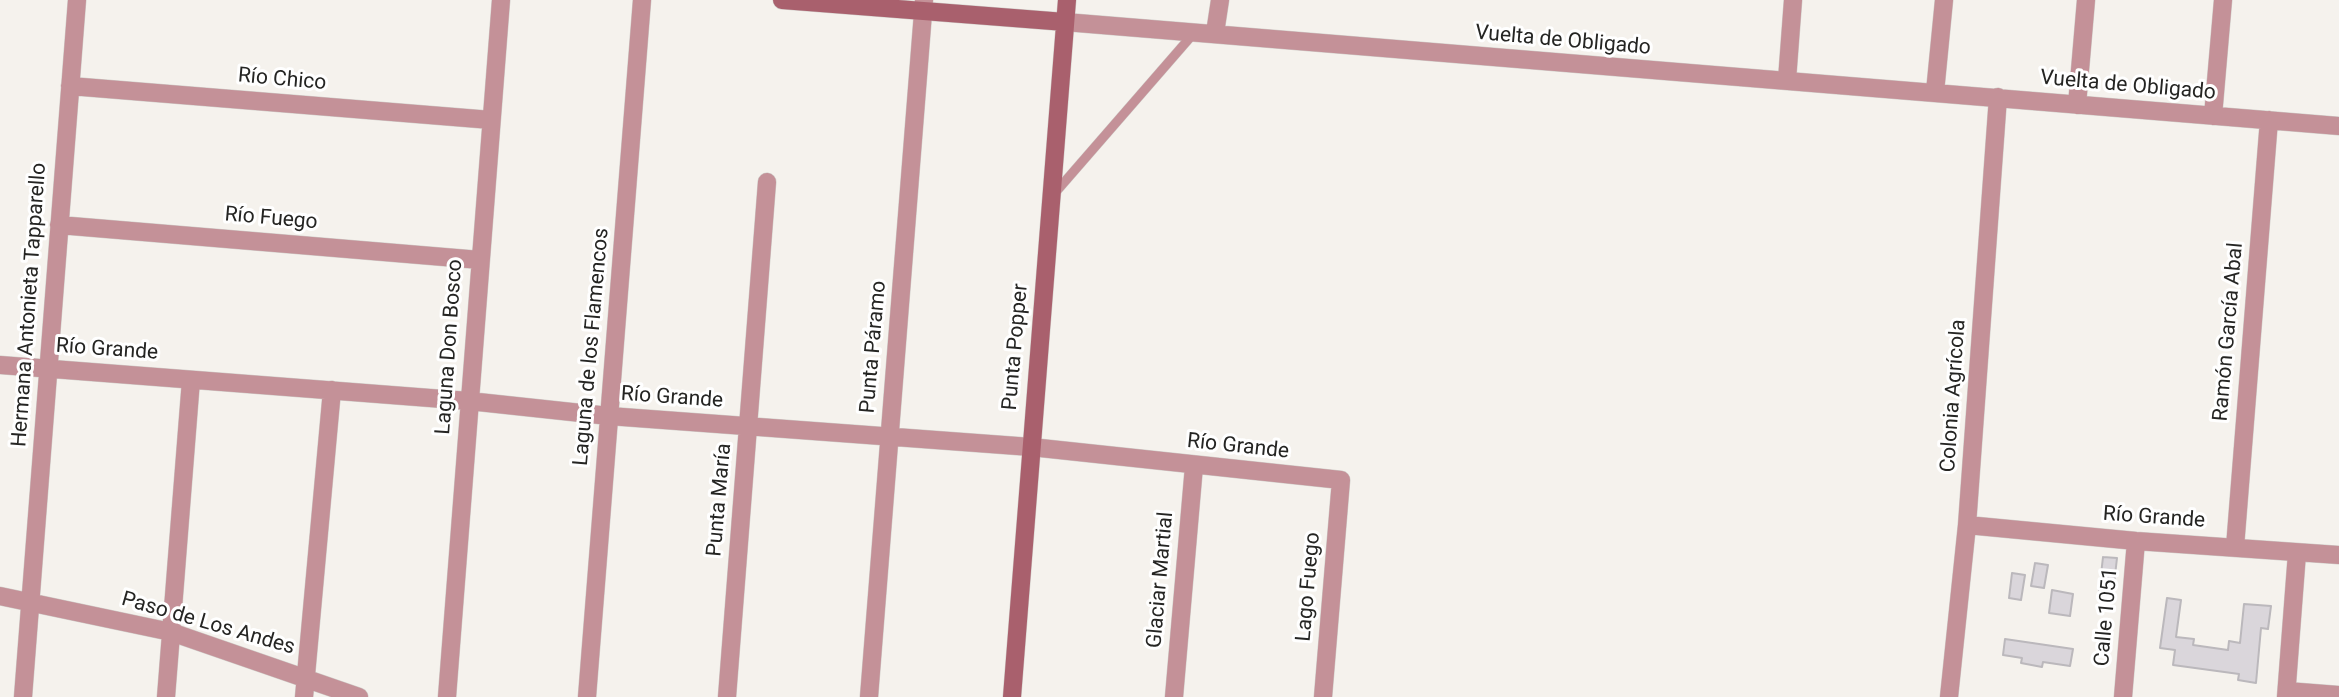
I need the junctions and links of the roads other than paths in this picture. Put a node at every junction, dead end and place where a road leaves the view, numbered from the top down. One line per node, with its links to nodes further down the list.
1 (77, 0): 16 (street, Hermana Antonieta Tapparello)
2 (501, 0): 21 (street, Laguna Don Bosco)
3 (642, 0): 33 (street, Laguna de los Flamencos)
4 (782, 0): 11 (street, Vuelta de Obligado)
5 (1067, 0): 12 (street, Punta Popper)
6 (1220, 0): 14 (street)
7 (1793, 0): 15 (street)
8 (1944, 0): 17 (street)
9 (2086, 0): 19 (street)
10 (2223, 0): 20 (street)
11 (924, 5): 12 (street, Vuelta de Obligado); 35 (street, Punta Páramo)
12 (1065, 22): 13 (street, Vuelta de Obligado); 25 (street, Punta Popper)
13 (1195, 31): 14 (street, Vuelta de Obligado); 25 (lane)
14 (1215, 33): 15 (street, Vuelta de Obligado)
15 (1787, 80): 17 (street, Vuelta de Obligado)
16 (70, 86): 21 (street, Río Chico); 26 (street, Hermana Antonieta Tapparello)
17 (1935, 92): 18 (street, Vuelta de Obligado)
18 (1998, 97): 19 (street, Vuelta de Obligado); 39 (street, Colonia Agrícola)
19 (2077, 106): 20 (street, Vuelta de Obligado)
20 (2213, 116): 22 (street, Vuelta de Obligado)
21 (491, 120): 27 (street, Laguna Don Bosco)
22 (2269, 120): 23 (street, Vuelta de Obligado); 41 (street, Ramón García Abal)
23 (2339, 126)
24 (768, 182): 34 (street, Punta María)
25 (1052, 197): 36 (street, Punta Popper)
26 (59, 225): 27 (street, Río Fuego); 29 (street, Hermana Antonieta Tapparello)
27 (480, 260): 32 (street, Laguna Don Bosco)
28 (0, 365): 29 (street, Río Grande)
29 (47, 369): 30 (street, Río Grande); 45 (street, Hermana Antonieta Tapparello)
30 (191, 380): 31 (street, Río Grande); 46 (street)
31 (332, 390): 32 (street, Río Grande); 47 (street)
32 (469, 401): 33 (street, Río Grande); 54 (street, Laguna Don Bosco)
33 (609, 416): 34 (street, Río Grande); 55 (street, Laguna de los Flamencos)
34 (749, 427): 35 (street, Río Grande); 56 (street, Punta María)
35 (889, 437): 36 (street, Río Grande); 57 (street, Punta Páramo)
36 (1031, 447): 37 (street, Río Grande); 58 (street, Punta Popper)
37 (1194, 466): 38 (street, Río Grande); 59 (street, Glaciar Martial)
38 (1341, 481): 60 (street, Lago Fuego)
39 (1967, 524): 40 (street, Río Grande); 61 (street, Colonia Agrícola)
40 (2136, 541): 41 (street, Río Grande); 62 (street, Calle 1051)
41 (2235, 547): 42 (street, Río Grande)
42 (2297, 553): 43 (street, Río Grande); 48 (street)
43 (2339, 555)
44 (0, 596): 45 (street, Paso de Los Andes)
45 (32, 601): 46 (street, Paso de Los Andes); 50 (street, Hermana Antonieta Tapparello)
46 (171, 632): 47 (street, Paso de Los Andes); 51 (street)
47 (306, 677): 52 (street); 53 (street, Paso de Los Andes)
48 (2287, 694): 49 (street)
49 (2339, 695)
50 (23, 697)
51 (166, 697)
52 (304, 697)
53 (359, 697)
54 (447, 697)
55 (587, 697)
56 (727, 697)
57 (869, 697)
58 (1012, 697)
59 (1174, 697)
60 (1323, 697)
61 (1949, 697)
62 (2123, 697)

